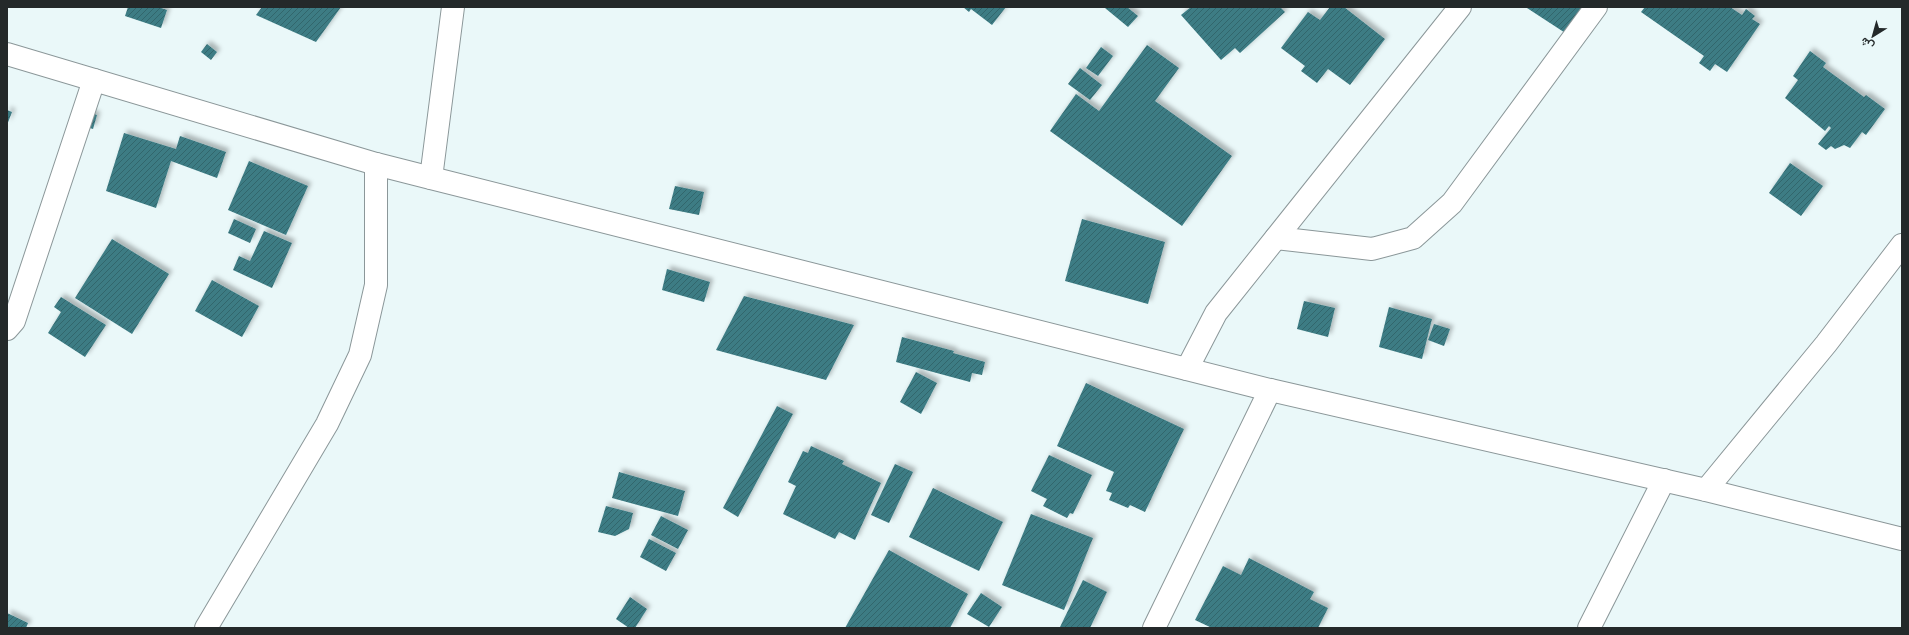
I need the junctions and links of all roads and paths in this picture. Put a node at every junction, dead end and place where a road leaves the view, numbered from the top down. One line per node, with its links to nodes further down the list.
1 (452, 7): 7 (street)
2 (1460, 7): 8 (street)
3 (1596, 7): 8 (street)
4 (7, 54): 5 (street)
5 (94, 80): 6 (street); 10 (street)
6 (376, 164): 7 (street); 16 (street)
7 (431, 178): 11 (street)
8 (1276, 238): 11 (street)
9 (1902, 245): 14 (street)
10 (7, 329)
11 (1188, 369): 12 (street)
12 (1270, 390): 13 (street); 17 (street)
13 (1664, 480): 14 (street); 18 (street)
14 (1706, 490): 15 (street)
15 (1902, 539)
16 (206, 628)
17 (1154, 628)
18 (1589, 628)

